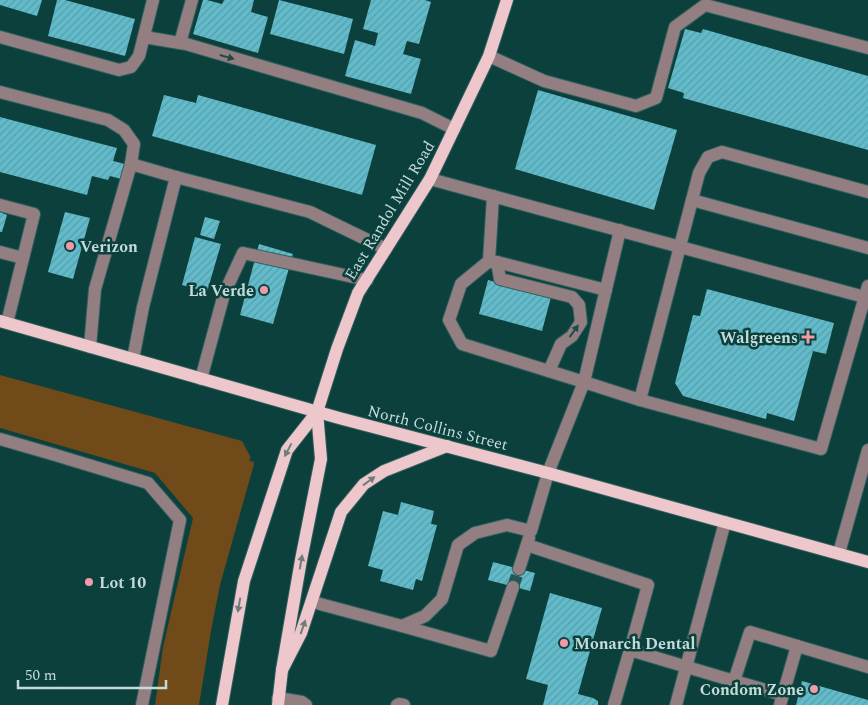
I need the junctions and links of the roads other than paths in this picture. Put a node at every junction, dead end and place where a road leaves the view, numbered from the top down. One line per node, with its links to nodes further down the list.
1 (153, 0): 5 (street)
2 (192, 0): 6 (street)
3 (503, 1): 8 (main road, East Randol Mill Road)
4 (0, 37): 5 (street)
5 (144, 37): 6 (street)
6 (180, 43): 10 (street, one-way to 10)
7 (868, 48): 8 (street)
8 (489, 56): 10 (main road, East Randol Mill Road)
9 (0, 92): 11 (street)
10 (454, 129): 13 (main road, East Randol Mill Road)
11 (131, 164): 12 (street); 29 (street)
12 (176, 177): 21 (street); 30 (street)
13 (430, 179): 15 (street); 21 (main road, East Randol Mill Road)
14 (868, 192): 16 (street)
15 (493, 196): 18 (street); 24 (street)
16 (692, 200): 19 (street); 20 (street)
17 (0, 205): 23 (street)
18 (620, 230): 19 (street); 26 (street)
19 (679, 246): 27 (street); 34 (street)
20 (868, 248)
21 (386, 249): 25 (main road, East Randol Mill Road)
22 (0, 252): 23 (street)
23 (23, 258): 28 (street)
24 (493, 262): 26 (street); 31 (street, one-way to 24); 31 (street)
25 (367, 280): 32 (street); 35 (main road, East Randol Mill Road)
26 (606, 290): 33 (street)
27 (867, 293): 34 (street)
28 (3, 322): 29 (main road, North Collins Street)
29 (90, 347): 30 (main road, North Collins Street)
30 (132, 359): 32 (main road, North Collins Street)
31 (549, 371): 33 (street)
32 (201, 379): 35 (main road, North Collins Street)
33 (584, 382): 34 (street); 39 (street)
34 (640, 400)
35 (317, 412): 37 (main road, North Collins Street); 54 (main road, East Randol Mill Road, one-way to 35); 59 (main road, East Randol Mill Road, one-way to 59)
36 (0, 439): 58 (street)
37 (447, 446): 39 (main road, North Collins Street); 48 (main road, one-way to 37)
38 (868, 450): 40 (street)
39 (548, 473): 41 (main road, North Collins Street); 42 (street)
40 (864, 482): 44 (street)
41 (725, 522): 44 (main road, North Collins Street); 52 (street)
42 (531, 531): 43 (street); 49 (street)
43 (527, 545): 46 (street); 51 (street)
44 (838, 553): 45 (main road, North Collins Street)
45 (868, 562)
46 (519, 569)
47 (513, 587): 49 (street)
48 (312, 601): 49 (street); 54 (main road, one-way to 48)
49 (402, 626)
50 (797, 646): 53 (street); 55 (street); 56 (street)
51 (630, 650): 52 (street); 63 (street)
52 (686, 667): 55 (street); 64 (street)
53 (868, 667)
54 (282, 670): 57 (main road, East Randol Mill Road)
55 (734, 681): 56 (street)
56 (782, 700)
57 (278, 701): 60 (street)
58 (142, 705)
59 (222, 705)
60 (306, 705)
61 (397, 705): 62 (street)
62 (404, 705)
63 (614, 705)
64 (676, 705)

